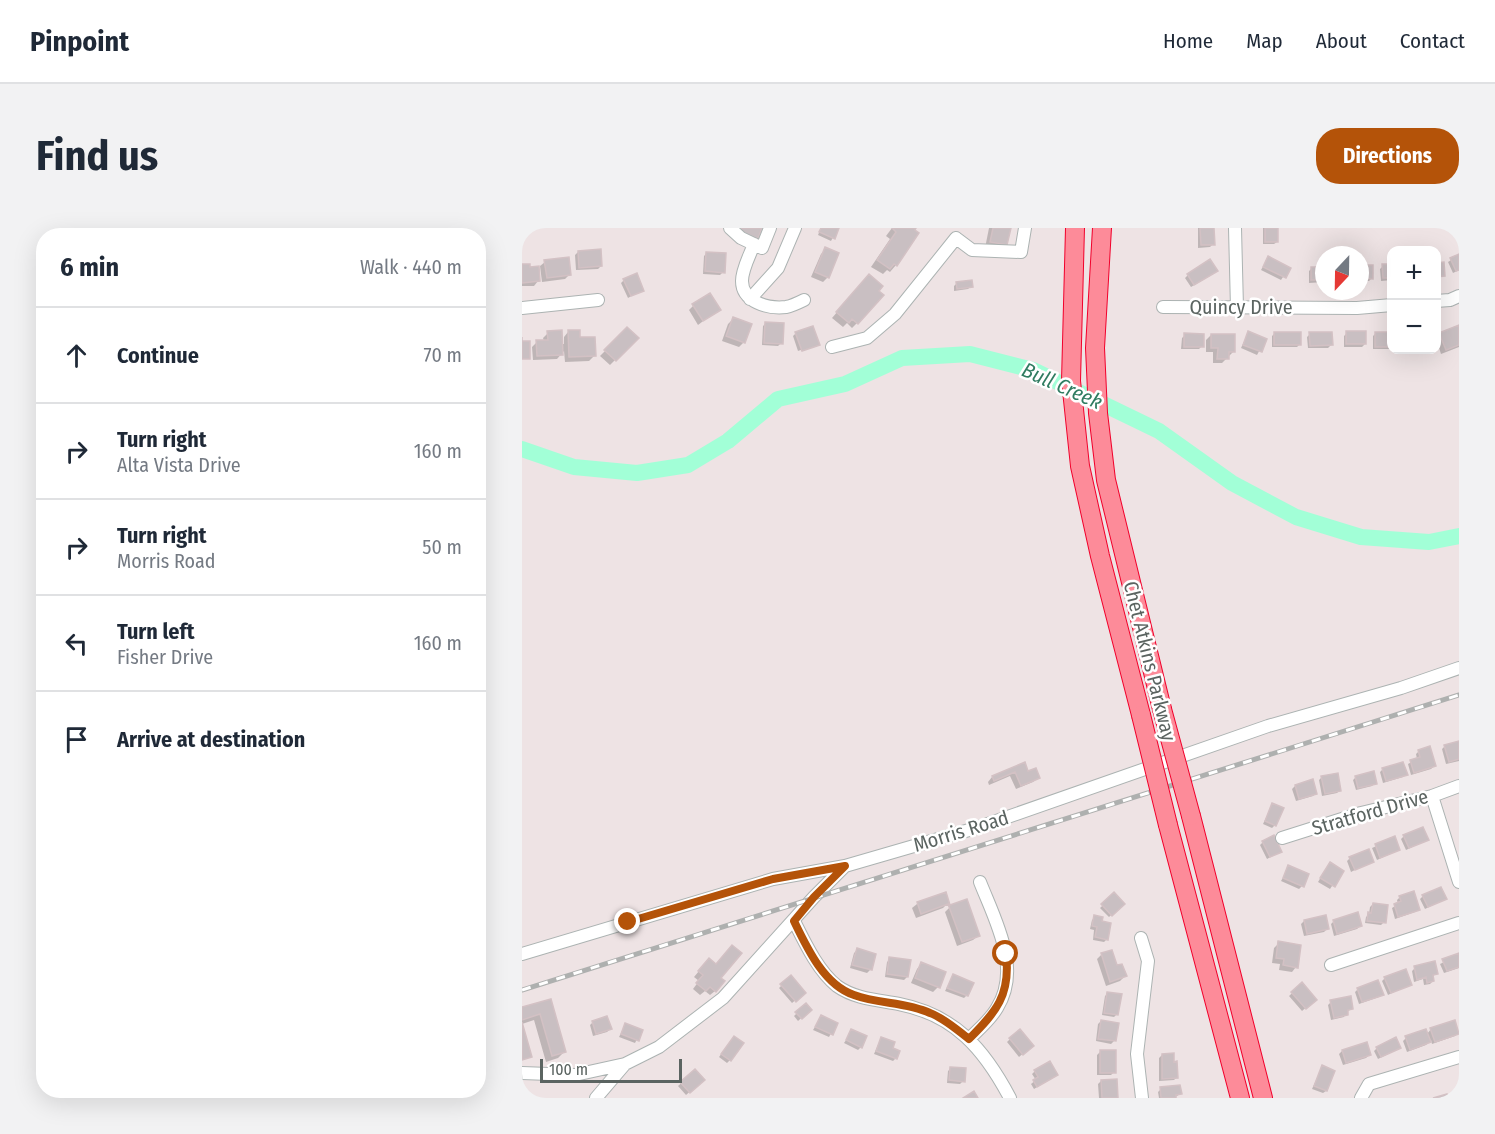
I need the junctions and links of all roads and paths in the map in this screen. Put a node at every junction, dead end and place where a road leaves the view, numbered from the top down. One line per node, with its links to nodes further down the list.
1 (730, 228): 10 (street)
2 (770, 228): 10 (street)
3 (795, 228): 11 (street)
4 (1024, 228): 9 (street)
5 (1065, 228): 21 (highway)
6 (1075, 228): 21 (highway)
7 (1102, 228): 43 (highway, Chet Atkins Parkway, bridge)
8 (1235, 228): 20 (street)
9 (956, 233): 22 (street)
10 (758, 246): 11 (street); 13 (street)
11 (778, 268): 13 (street)
12 (1459, 296): 16 (street)
13 (750, 299): 15 (street)
14 (598, 300): 19 (street)
15 (804, 300)
16 (1441, 301)
17 (1387, 305): 20 (street, Quincy Drive)
18 (1163, 307): 20 (street, Quincy Drive)
19 (522, 308)
20 (1237, 308)
21 (1067, 318): 42 (highway, Chet Atkins Parkway, bridge)
22 (832, 347)
23 (1459, 668): 27 (street, Morris Road)
24 (1459, 786): 25 (street, Stratford Drive)
25 (1432, 796): 26 (street, Stratford Drive); 29 (street)
26 (1282, 838)
27 (845, 866): 30 (street, Morris Road); 33 (street)
28 (980, 882): 35 (street)
29 (1459, 882)
30 (794, 921): 35 (street); 37 (street, Morris Road)
31 (1459, 923): 34 (street)
32 (1141, 938): 41 (street)
33 (522, 954)
34 (1331, 965)
35 (969, 1039): 40 (street)
36 (1459, 1057): 44 (street)
37 (626, 1064): 38 (street, Morris Road); 39 (street)
38 (522, 1073)
39 (596, 1098)
40 (1010, 1098)
41 (1142, 1098)
42 (1240, 1098)
43 (1263, 1098)
44 (1361, 1098)

